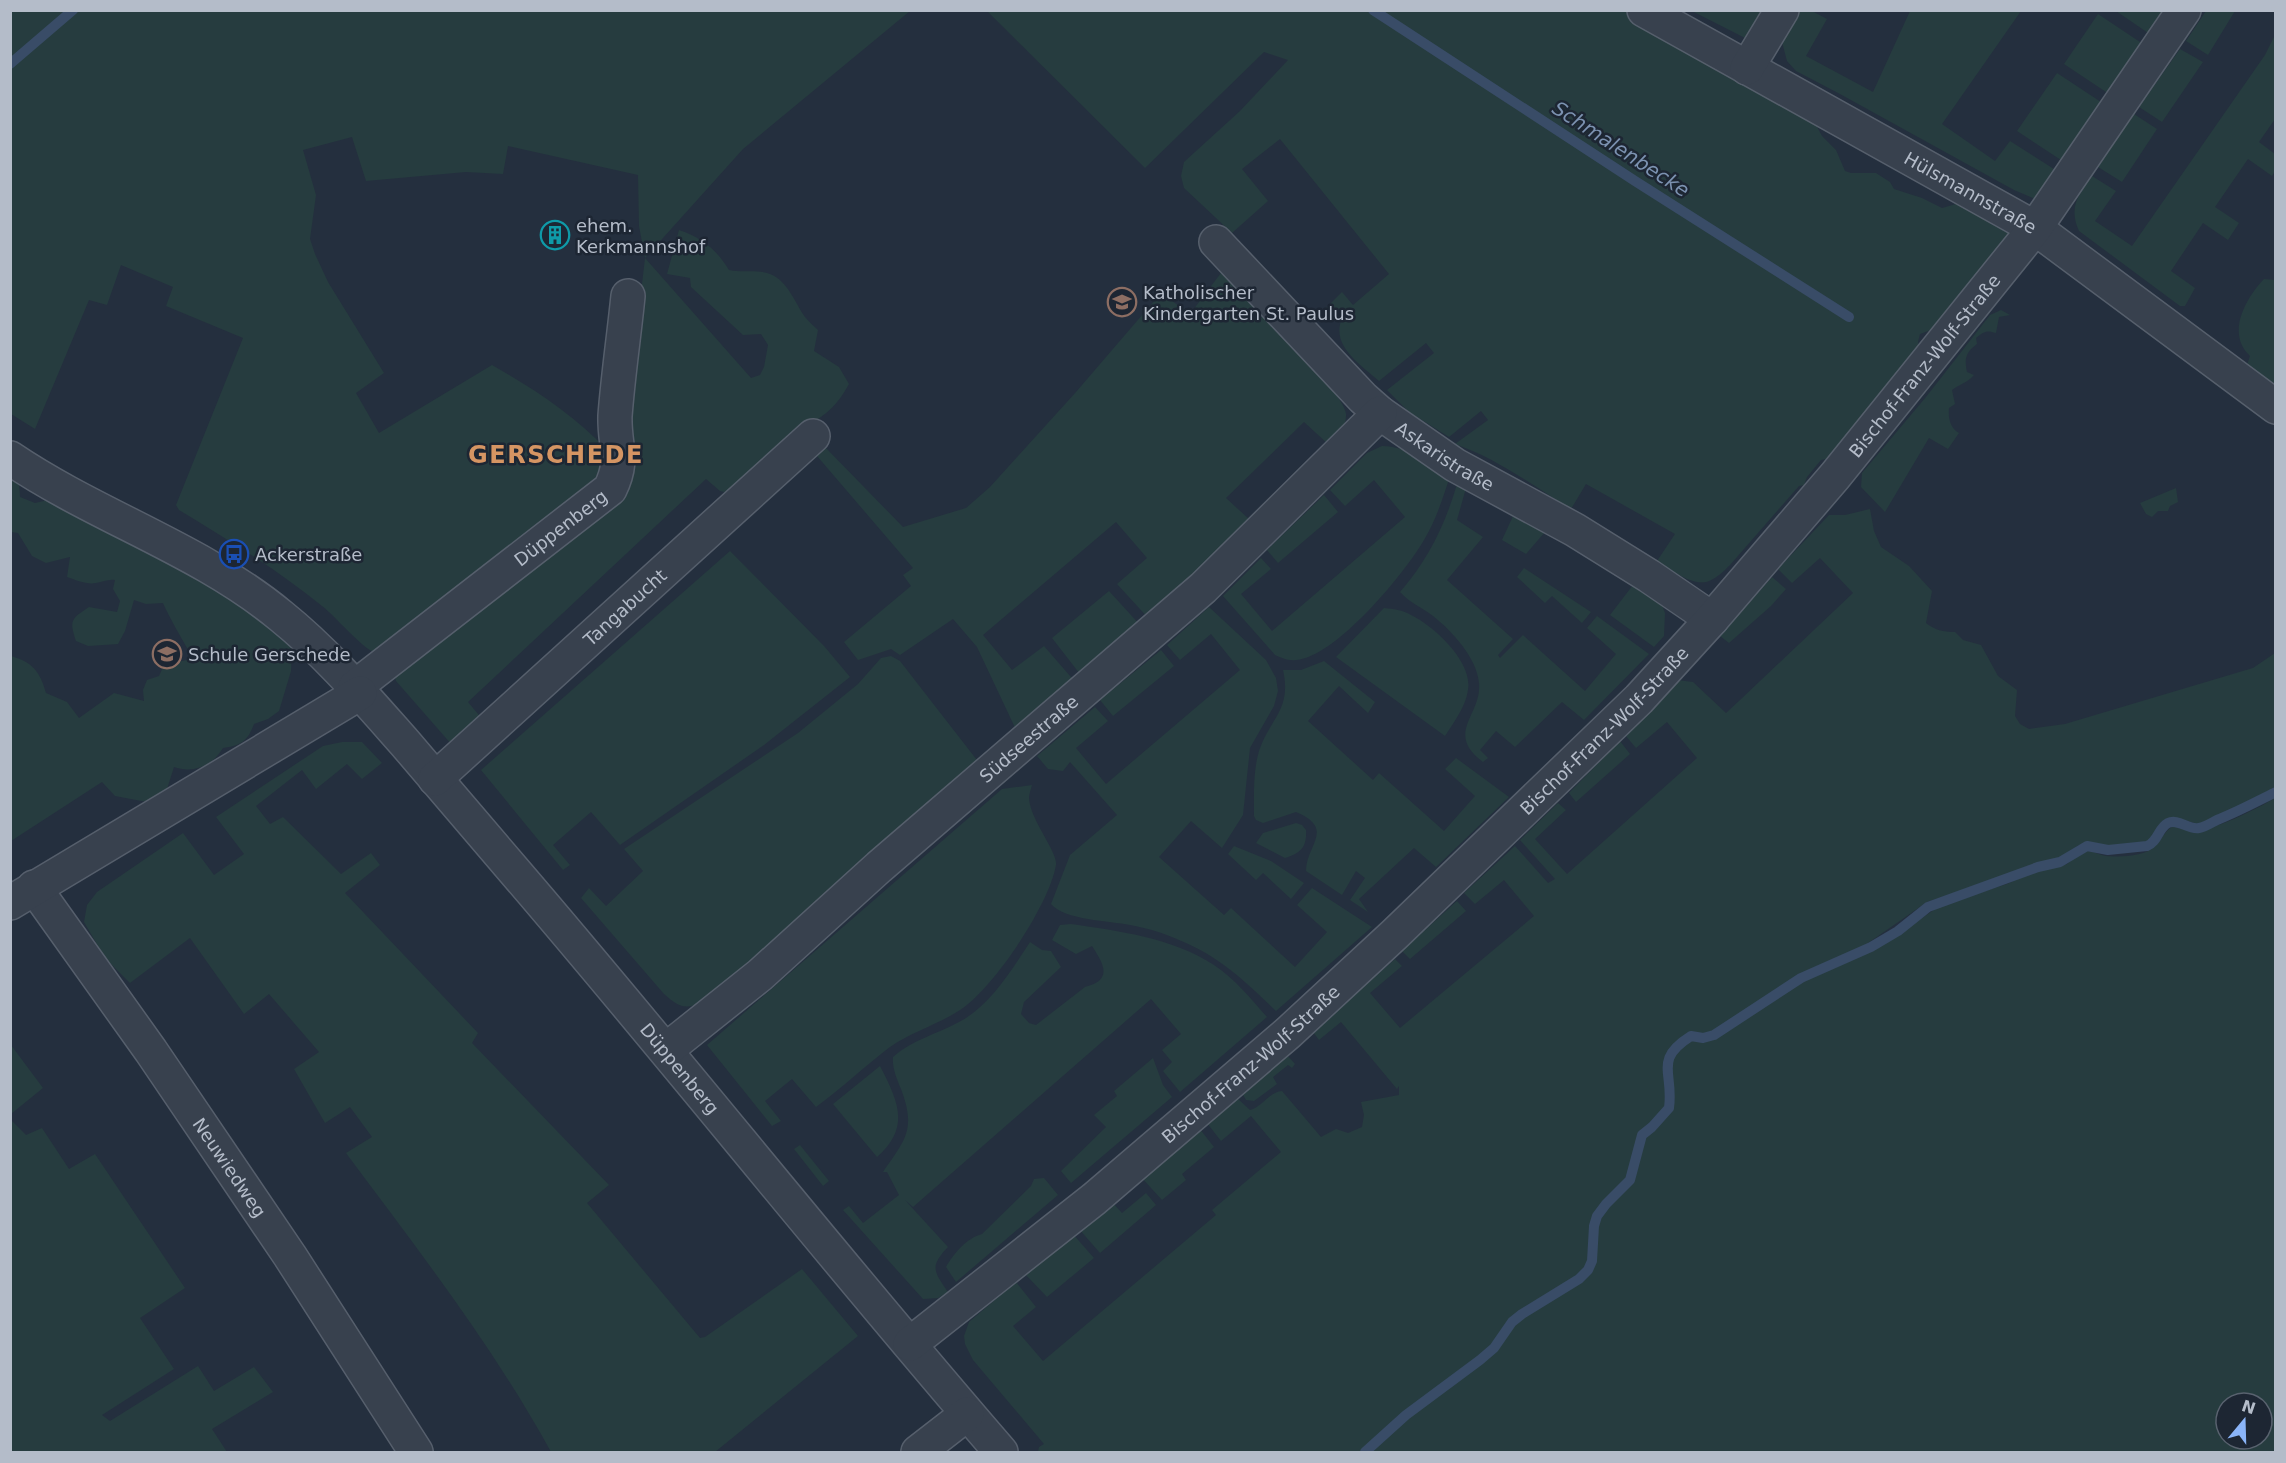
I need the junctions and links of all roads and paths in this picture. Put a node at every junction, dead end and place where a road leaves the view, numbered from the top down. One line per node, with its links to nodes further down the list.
1 (1644, 10): 4 (street, Hülsmannstraße)
2 (1782, 10): 4 (street)
3 (2184, 10): 5 (street, Bischof-Franz-Wolf-Straße)
4 (1747, 68): 5 (street, Hülsmannstraße)
5 (2035, 228): 8 (street, Hülsmannstraße); 12 (street, Bischof-Franz-Wolf-Straße)
6 (1216, 243): 9 (street, Askaristraße)
7 (628, 296): 13 (street, Düppenberg)
8 (2276, 407)
9 (1380, 413): 12 (street, Askaristraße); 16 (street, Südseestraße)
10 (813, 436): 14 (street, Tangabucht)
11 (10, 459): 13 (street, Düppenberg)
12 (1712, 620): 17 (street, Bischof-Franz-Wolf-Straße)
13 (358, 690): 14 (street, Düppenberg); 15 (street)
14 (435, 778): 16 (street, Düppenberg)
15 (22, 895): 19 (street, Neuwiedweg)
16 (666, 1050): 17 (street, Düppenberg)
17 (910, 1344): 18 (street, Düppenberg)
18 (967, 1414): 20 (street); 21 (street, Düppenberg)
19 (416, 1452)
20 (918, 1452)
21 (1000, 1452)

